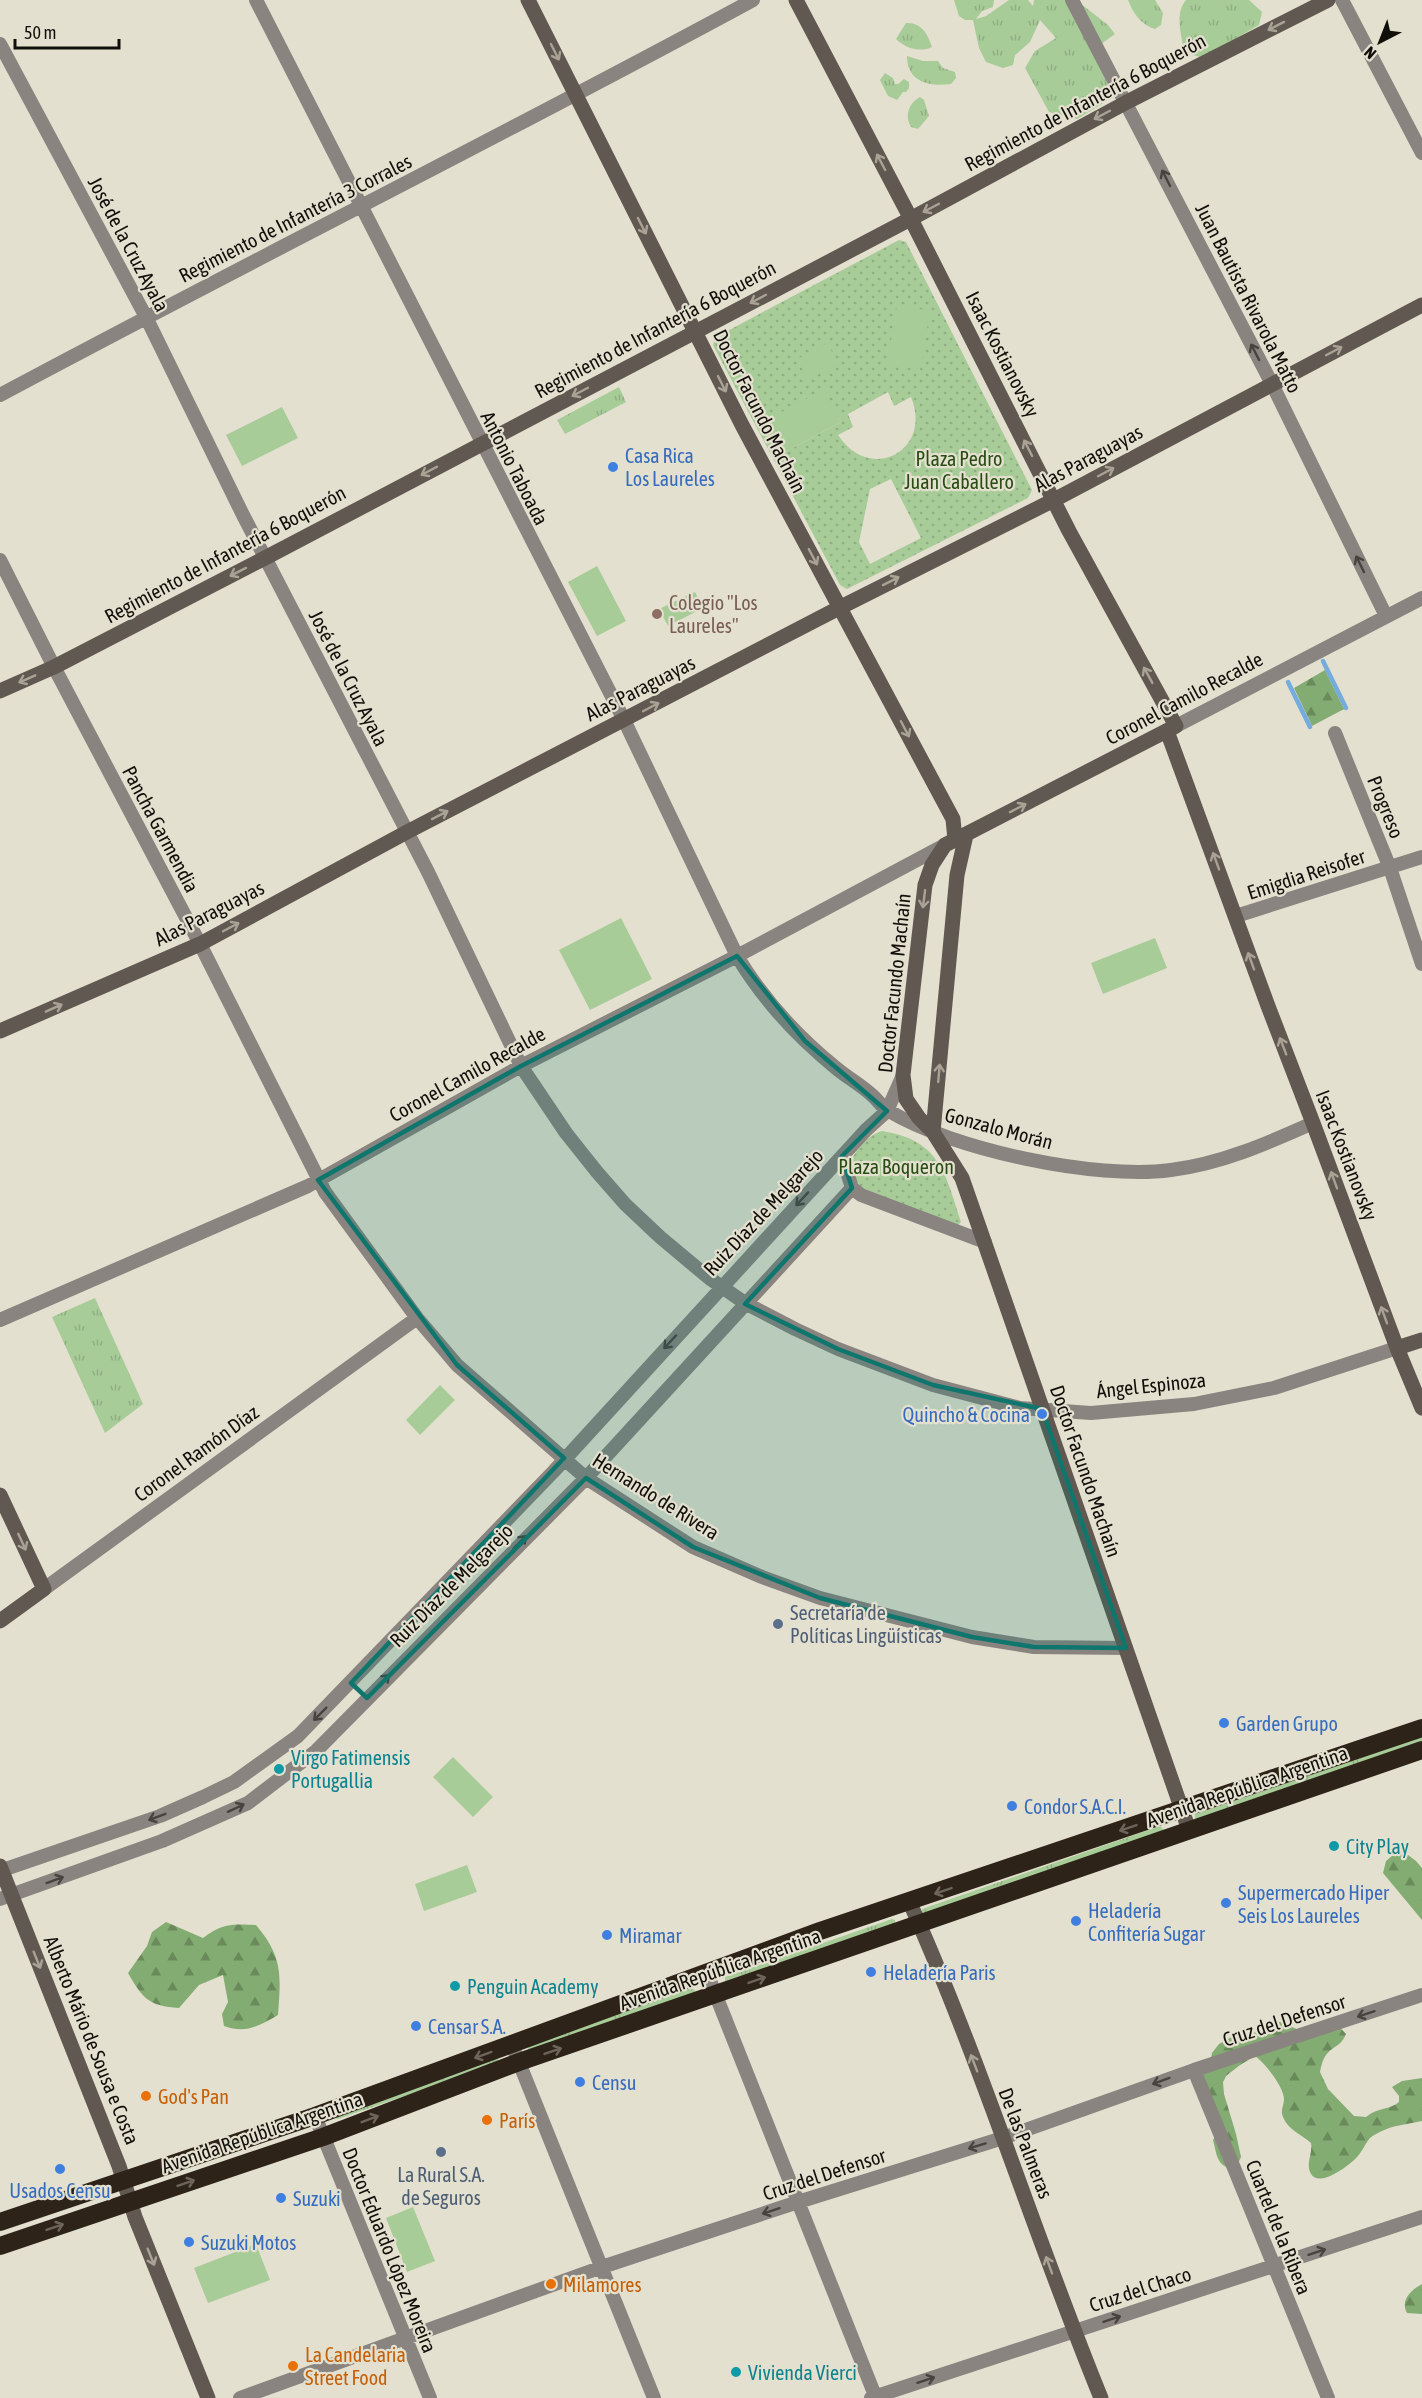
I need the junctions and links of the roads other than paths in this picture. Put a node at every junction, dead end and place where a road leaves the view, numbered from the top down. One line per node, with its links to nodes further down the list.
1 (256, 0): 12 (street, Antonio Taboada)
2 (528, 0): 9 (street, Doctor Facundo Machaín, one-way to 9)
3 (753, 0): 9 (street, Regimiento de Infantería 3 Corrales)
4 (796, 0): 13 (street, Isaac Kostianovsky, one-way to 4)
5 (1072, 0): 10 (street, Juan Bautista Rivarola Matto)
6 (1328, 0): 10 (street, Regimiento de Infantería 6 Boquerón, one-way to 10)
7 (1342, 0): 11 (street)
8 (0, 44): 15 (street, José de la Cruz Ayala)
9 (577, 95): 12 (street, Regimiento de Infantería 3 Corrales); 16 (street, Doctor Facundo Machaín, one-way to 16)
10 (1126, 102): 13 (street, Regimiento de Infantería 6 Boquerón, one-way to 13); 17 (street, Juan Bautista Rivarola Matto, one-way to 10)
11 (1422, 153)
12 (361, 206): 15 (street, Regimiento de Infantería 3 Corrales); 19 (street, Antonio Taboada)
13 (911, 219): 16 (street, Regimiento de Infantería 6 Boquerón, one-way to 16); 20 (street, Isaac Kostianovsky, one-way to 13)
14 (1422, 305): 17 (street, Alas Paraguayas, one-way to 14)
15 (146, 317): 18 (street, Regimiento de Infantería 3 Corrales); 21 (street, José de la Cruz Ayala)
16 (695, 332): 19 (street, Regimiento de Infantería 6 Boquerón, one-way to 19); 24 (street, Doctor Facundo Machaín, one-way to 24)
17 (1272, 384): 20 (street, Alas Paraguayas, one-way to 17); 25 (street, Juan Bautista Rivarola Matto, one-way to 17)
18 (0, 395)
19 (480, 443): 21 (street, Regimiento de Infantería 6 Boquerón, one-way to 21); 28 (street, Antonio Taboada)
20 (1054, 500): 24 (street, Alas Paraguayas, one-way to 20); 29 (street, Isaac Kostianovsky, one-way to 20)
21 (265, 558): 26 (street, Regimiento de Infantería 6 Boquerón, one-way to 26); 31 (street, José de la Cruz Ayala)
22 (0, 560): 26 (street, Pancha Garmendia)
23 (1422, 598): 25 (street, Coronel Camilo Recalde)
24 (839, 608): 28 (street, Alas Paraguayas, one-way to 24); 32 (street, Doctor Facundo Machaín, one-way to 32)
25 (1386, 616): 29 (street, Coronel Camilo Recalde)
26 (54, 667): 27 (street, Regimiento de Infantería 6 Boquerón, one-way to 27); 36 (street, Pancha Garmendia)
27 (0, 691)
28 (624, 720): 31 (street, Alas Paraguayas, one-way to 28); 37 (street, Antonio Taboada)
29 (1172, 729): 32 (street, Coronel Camilo Recalde, one-way to 29); 35 (street, Isaac Kostianovsky, one-way to 29)
30 (1335, 734): 34 (street, Progreso)
31 (407, 832): 36 (street, Alas Paraguayas, one-way to 31); 40 (street, José de la Cruz Ayala)
32 (955, 840): 37 (street, Coronel Camilo Recalde); 41 (street, Doctor Facundo Machaín, one-way to 41); 44 (street, Doctor Facundo Machaín, one-way to 32)
33 (1422, 857): 34 (street, Emigdia Reisofer)
34 (1390, 868): 35 (street, Emigdia Reisofer); 38 (street, Progreso)
35 (1236, 916): 43 (street, Isaac Kostianovsky, one-way to 35)
36 (200, 944): 39 (street, Alas Paraguayas, one-way to 36); 46 (street, Pancha Garmendia)
37 (737, 956): 40 (street, Coronel Camilo Recalde); 42 (street, Gonzalo Morán)
38 (1422, 964)
39 (1, 1028)
40 (521, 1066): 46 (street, Coronel Camilo Recalde); 49 (street, José de la Cruz Ayala)
41 (903, 1075): 42 (street, Ruiz Díaz de Melgarejo); 44 (street, Doctor Facundo Machaín)
42 (887, 1111): 44 (street, Gonzalo Morán); 45 (street, Ruiz Díaz de Melgarejo)
43 (1313, 1123): 44 (street, Gonzalo Morán); 54 (street, Isaac Kostianovsky, one-way to 43)
44 (933, 1132): 48 (street, Doctor Facundo Machaín)
45 (842, 1156): 47 (street, Ruiz Díaz de Melgarejo); 49 (street, Ruiz Díaz de Melgarejo, one-way to 49)
46 (318, 1180): 51 (street, Hernando de Rivera); 52 (street, Coronel Camilo Recalde)
47 (852, 1188): 48 (street); 50 (street, Ruiz Díaz de Melgarejo)
48 (984, 1242): 56 (street, Doctor Facundo Machaín)
49 (721, 1287): 50 (street, Ángel Espinoza); 57 (street, Ruiz Díaz de Melgarejo, one-way to 57)
50 (745, 1303): 56 (street, Ángel Espinoza); 58 (street, Ruiz Díaz de Melgarejo)
51 (417, 1318): 57 (street, Hernando de Rivera); 60 (street, Coronel Ramón Díaz)
52 (0, 1320)
53 (1422, 1340): 54 (street, Ángel Espinoza)
54 (1397, 1348): 55 (street, Isaac Kostianovsky); 56 (street, Ángel Espinoza)
55 (1422, 1408)
56 (1042, 1409): 62 (street, Doctor Facundo Machaín)
57 (564, 1458): 58 (street, Hernando de Rivera); 63 (street, Ruiz Díaz de Melgarejo)
58 (586, 1478): 62 (street, Hernando de Rivera); 64 (street, Ruiz Díaz de Melgarejo, one-way to 58)
59 (0, 1495): 60 (street, one-way to 60)
60 (44, 1590): 61 (street, Coronel Ramón Díaz)
61 (0, 1621)
62 (1126, 1648): 68 (street, Doctor Facundo Machaín)
63 (351, 1683): 64 (street); 67 (street, Ruiz Díaz de Melgarejo, one-way to 67)
64 (367, 1698): 69 (street, Ruiz Díaz de Melgarejo, one-way to 64)
65 (1422, 1728): 68 (highway, Avenida República Argentina)
66 (1422, 1750): 70 (highway, Avenida República Argentina)
67 (203, 1797): 69 (street); 71 (street, Ruiz Díaz de Melgarejo, one-way to 71)
68 (1184, 1809): 70 (street, Doctor Facundo Machaín); 72 (highway); 74 (highway, Avenida República Argentina, one-way to 74)
69 (211, 1820): 73 (street, Ruiz Díaz de Melgarejo, one-way to 69)
70 (1189, 1830): 72 (highway, Avenida República Argentina)
71 (1, 1869): 73 (street, Alberto Mário de Sousa e Costa)
72 (1061, 1874): 75 (highway, Avenida República Argentina)
73 (6, 1897): 85 (street, Alberto Mário de Sousa e Costa, one-way to 85)
74 (910, 1903): 75 (street, De las Palmeras); 76 (highway, Avenida República Argentina)
75 (919, 1923): 77 (highway, Avenida República Argentina, one-way to 75); 84 (street, De las Palmeras, one-way to 75)
76 (707, 1973): 77 (street); 79 (highway, Avenida República Argentina)
77 (716, 1995): 80 (highway, Avenida República Argentina, one-way to 77); 87 (street)
78 (1422, 1995): 81 (street, Cruz del Defensor, one-way to 81)
79 (512, 2045): 80 (street); 82 (highway, Avenida República Argentina, one-way to 82)
80 (519, 2062): 83 (highway, Avenida República Argentina, one-way to 80); 92 (street)
81 (1194, 2070): 84 (street, Cruz del Defensor, one-way to 84); 91 (street, Cuartel de la Ribera)
82 (315, 2116): 83 (street, Doctor Eduardo López Moreira); 85 (highway, Avenida República Argentina)
83 (323, 2136): 86 (highway, Avenida República Argentina, one-way to 83); 94 (street, Doctor Eduardo López Moreira)
84 (1003, 2138): 87 (street, Cruz del Defensor, one-way to 87); 93 (street, De las Palmeras, one-way to 84)
85 (124, 2180): 86 (street, Alberto Mário de Sousa e Costa); 89 (highway, Avenida República Argentina)
86 (131, 2202): 90 (highway, Avenida República Argentina, one-way to 86); 96 (street, Alberto Mário de Sousa e Costa, one-way to 96)
87 (798, 2202): 92 (street, Cruz del Defensor, one-way to 92); 95 (street)
88 (1422, 2217): 91 (street, Cruz del Chaco, one-way to 88)
89 (0, 2222)
90 (0, 2246)
91 (1273, 2266): 93 (street, Cruz del Chaco, one-way to 91); 101 (street, Cuartel de la Ribera)
92 (602, 2267): 94 (street, Cruz del Defensor); 99 (street)
93 (1074, 2332): 95 (street, Cruz del Chaco, one-way to 93); 100 (street, De las Palmeras)
94 (406, 2339): 97 (street, Cruz del Defensor); 98 (street, Doctor Eduardo López Moreira)
95 (874, 2397)
96 (208, 2398)
97 (240, 2398)
98 (429, 2398)
99 (654, 2398)
100 (1101, 2398)
101 (1328, 2398)

